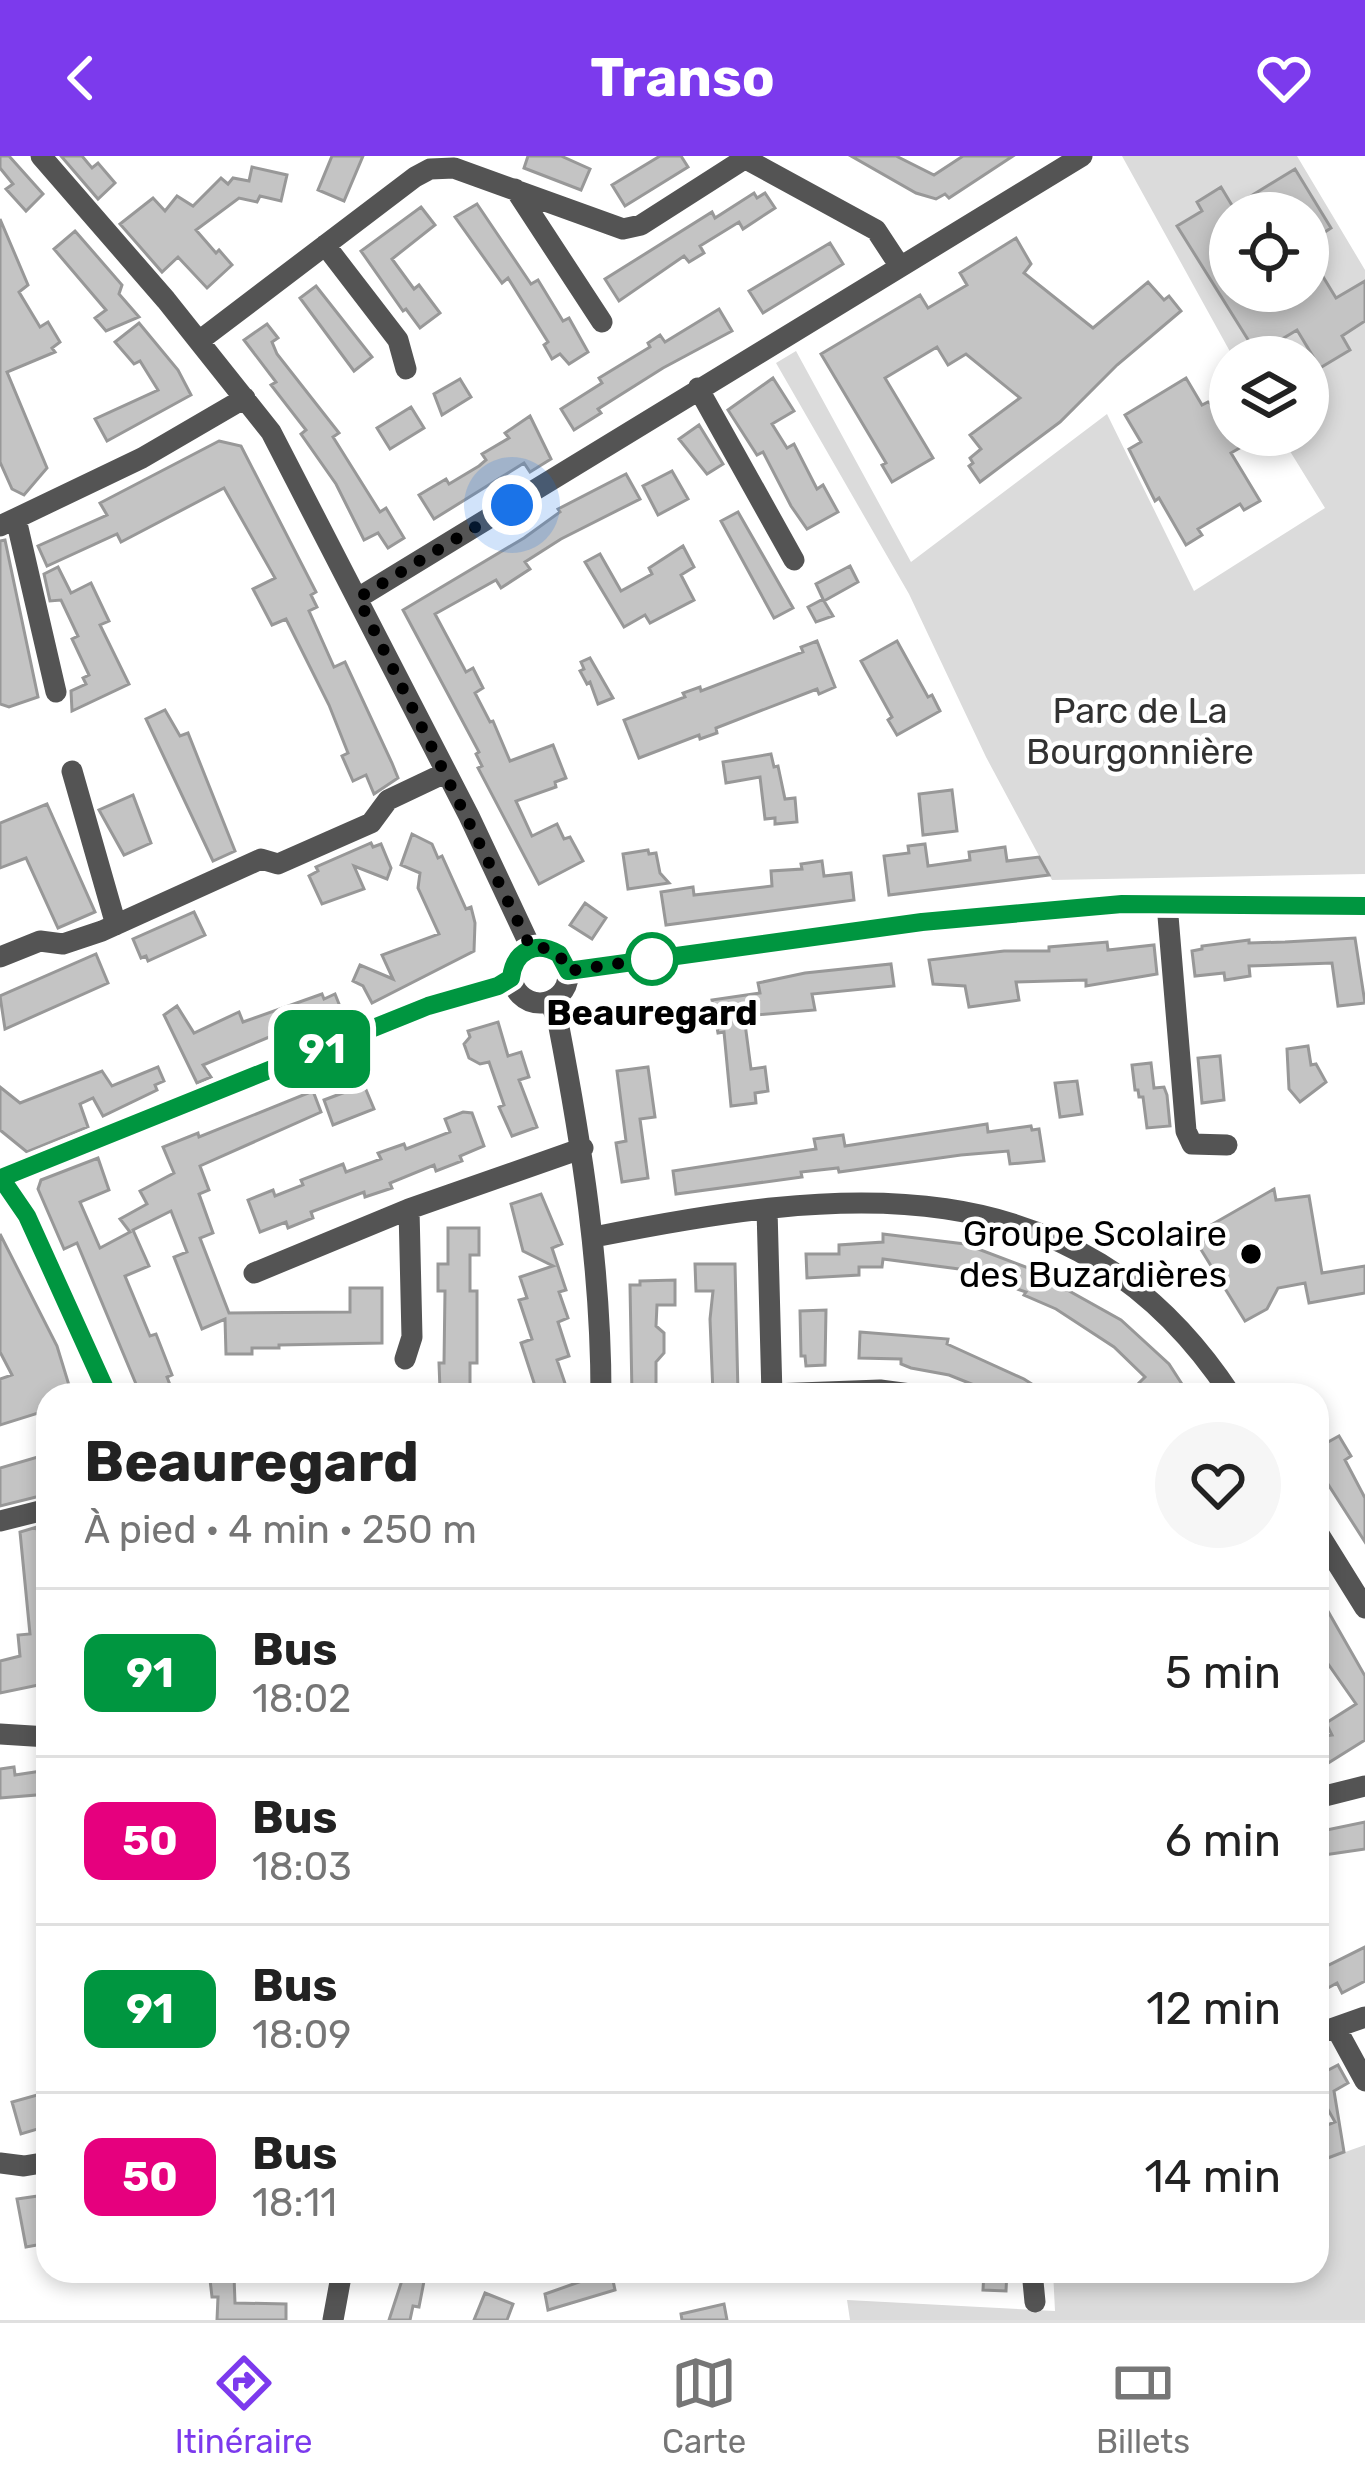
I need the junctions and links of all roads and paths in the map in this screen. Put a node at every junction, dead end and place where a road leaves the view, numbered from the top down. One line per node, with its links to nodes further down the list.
1 (41, 156): 8 (street)
2 (1082, 156): 6 (street)
3 (747, 157): 4 (street); 6 (street)
4 (514, 188): 5 (street); 7 (street)
5 (326, 245): 8 (street); 9 (street)
6 (899, 265): 10 (street)
7 (602, 322)
8 (200, 341): 11 (street)
9 (406, 369)
10 (698, 388): 13 (street); 14 (street)
11 (245, 398): 12 (street); 14 (street)
12 (8, 522): 15 (street)
13 (794, 560)
14 (358, 598): 17 (street)
15 (56, 692)
16 (72, 771): 20 (street)
17 (446, 773): 20 (street); 21 (street)
18 (1167, 904): 19 (street); 23 (street); 26 (street)
19 (1365, 906)
20 (116, 925): 22 (street)
21 (531, 948): 23 (street); 24 (street)
22 (0, 957)
23 (568, 971): 25 (street)
24 (511, 978): 25 (street); 28 (street)
25 (550, 1002): 27 (street)
26 (1227, 1145)
27 (583, 1148): 29 (street); 31 (street)
28 (0, 1178): 34 (street)
29 (409, 1209): 32 (street); 33 (street)
30 (767, 1209): 31 (street); 36 (street); 37 (street)
31 (594, 1237): 35 (street)
32 (254, 1273)
33 (405, 1359)
34 (103, 1383)
35 (600, 1383)
36 (772, 1383)
37 (1223, 1383)
38 (36, 1512): 39 (street)
39 (0, 1521)
40 (1329, 1550): 41 (street)
41 (1365, 1608)
42 (0, 1734): 43 (street)
43 (36, 1736)
44 (1365, 1786): 45 (street)
45 (1329, 1795)
46 (1365, 2018): 47 (street)
47 (1329, 2030)
48 (1329, 2035): 49 (street)
49 (1365, 2081)
50 (0, 2163): 51 (street)
51 (36, 2164)
52 (340, 2283): 55 (street)
53 (1033, 2283): 54 (street)
54 (1035, 2302)
55 (333, 2320)

